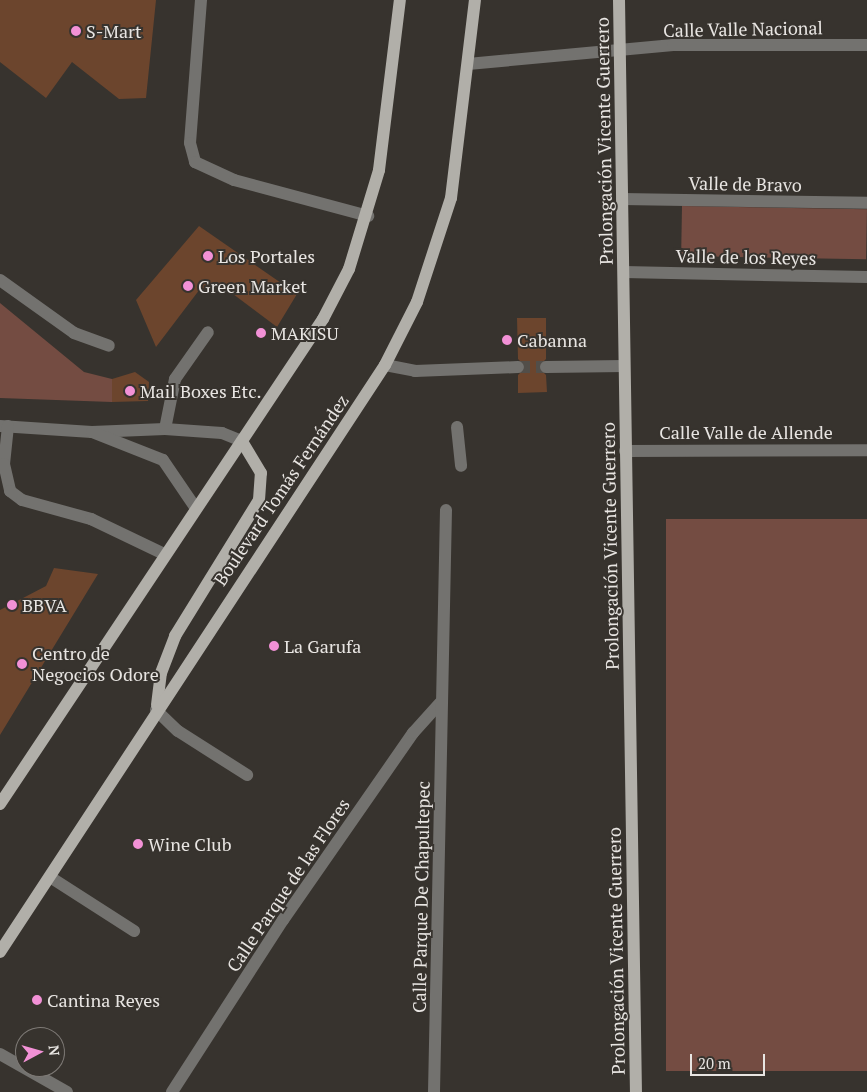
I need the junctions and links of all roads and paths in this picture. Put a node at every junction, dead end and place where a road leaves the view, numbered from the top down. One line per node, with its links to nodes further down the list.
1 (201, 0): 10 (street)
2 (400, 0): 10 (main road)
3 (474, 0): 7 (main road, Boulevard Tomás Fernández)
4 (619, 0): 6 (main road, Prolongación Vicente Guerrero)
5 (867, 45): 6 (street, Calle Valle Nacional)
6 (620, 52): 7 (street, Calle Valle Nacional); 8 (main road, Prolongación Vicente Guerrero)
7 (468, 64): 16 (main road, Boulevard Tomás Fernández)
8 (622, 199): 9 (street, Valle de Bravo); 11 (main road, Prolongación Vicente Guerrero)
9 (867, 203)
10 (368, 216): 24 (main road)
11 (624, 272): 12 (street, Valle de los Reyes); 17 (main road, Prolongación Vicente Guerrero)
12 (867, 277)
13 (0, 280): 15 (street)
14 (208, 332): 22 (street)
15 (109, 346)
16 (385, 365): 18 (street); 32 (main road, Boulevard Tomás Fernández)
17 (624, 366): 19 (street); 26 (main road, Prolongación Vicente Guerrero)
18 (518, 367)
19 (546, 367)
20 (4, 426): 23 (street); 30 (street)
21 (457, 427): 27 (street)
22 (165, 429): 23 (street); 24 (street)
23 (92, 432): 28 (street)
24 (242, 441): 28 (main road); 32 (main road)
25 (867, 450): 26 (street, Calle Valle de Allende)
26 (625, 451): 42 (main road, Prolongación Vicente Guerrero)
27 (461, 466)
28 (195, 507): 30 (main road)
29 (446, 510): 31 (street, Calle Parque De Chapultepec)
30 (164, 554): 34 (main road)
31 (440, 703): 40 (street, Calle Parque de las Flores); 41 (street, Calle Parque De Chapultepec)
32 (156, 710): 33 (street); 35 (main road, Boulevard Tomás Fernández)
33 (247, 776)
34 (0, 804)
35 (50, 877): 36 (street); 37 (main road, Boulevard Tomás Fernández)
36 (134, 931)
37 (0, 952)
38 (0, 1054): 39 (street)
39 (67, 1092)
40 (172, 1092)
41 (434, 1092)
42 (636, 1092)

